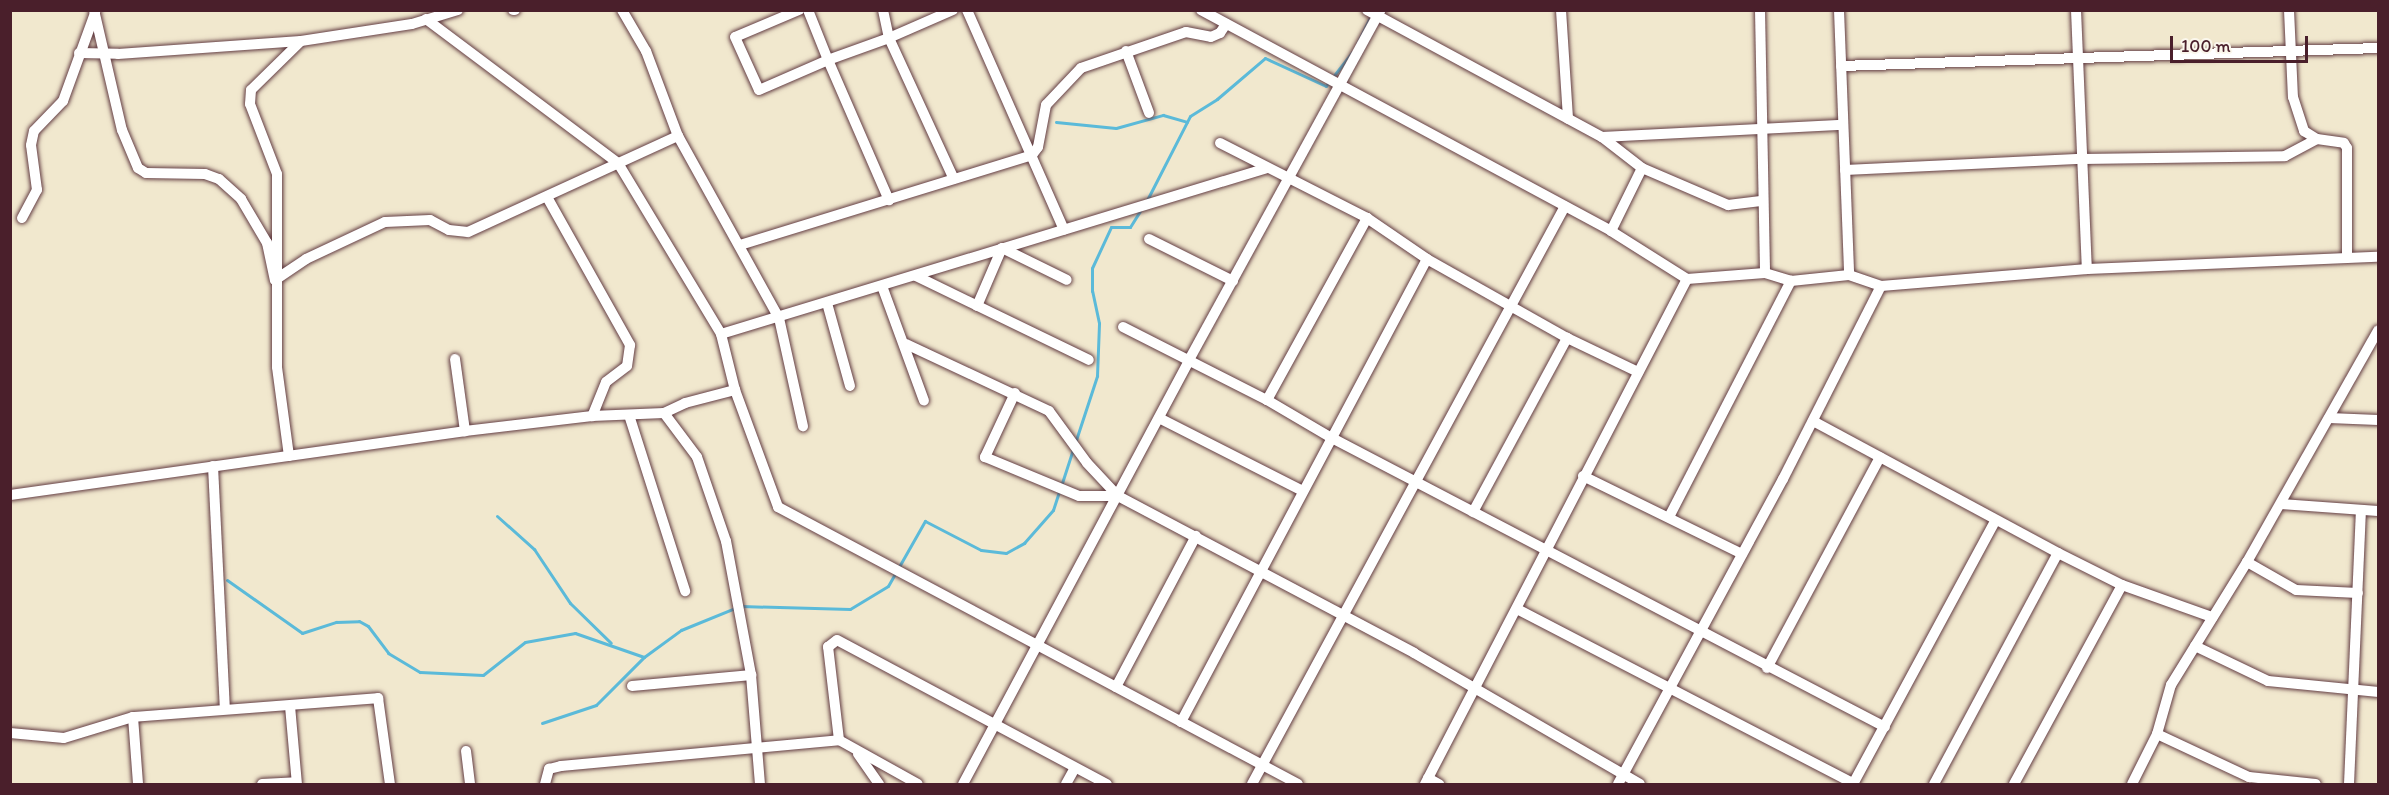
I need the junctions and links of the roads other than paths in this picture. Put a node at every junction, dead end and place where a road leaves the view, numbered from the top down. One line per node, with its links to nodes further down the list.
1 (458, 10): 17 (street)
2 (622, 10): 34 (street)
3 (798, 10): 27 (street)
4 (808, 10): 27 (street)
5 (883, 10): 19 (street)
6 (953, 10): 19 (street)
7 (967, 10): 38 (street)
8 (1201, 10): 18 (street)
9 (1367, 10): 16 (street)
10 (1561, 10): 31 (street)
11 (1760, 10): 33 (street)
12 (1839, 10): 28 (street)
13 (2076, 10): 26 (street)
14 (2289, 10): 23 (street)
15 (94, 12): 24 (street); 25 (street)
16 (1380, 13): 29 (street); 31 (street)
17 (426, 19): 20 (street); 40 (street)
18 (1226, 24): 22 (street); 29 (street)
19 (889, 38): 27 (street); 45 (street)
20 (301, 41): 25 (street); 65 (street)
21 (2379, 48): 23 (street)
22 (1126, 51): 30 (street); 38 (street)
23 (2292, 52): 26 (street); 36 (street)
24 (79, 53): 25 (street); 50 (street)
25 (106, 55): 65 (street)
26 (2077, 57): 28 (street); 39 (street)
27 (828, 60): 47 (street)
28 (1841, 66): 32 (street)
29 (1342, 86): 44 (street); 49 (street)
30 (1149, 112)
31 (1568, 119): 35 (street)
32 (1843, 125): 33 (street); 43 (street)
33 (1762, 129): 35 (street); 48 (street)
34 (678, 136): 40 (street); 55 (street)
35 (1602, 137): 42 (street)
36 (2317, 140): 39 (street); 58 (street)
37 (1220, 143): 41 (street)
38 (1032, 155): 45 (street); 52 (street)
39 (2082, 159): 43 (street); 60 (street)
40 (618, 163): 46 (street); 77 (street)
41 (1267, 168): 44 (street); 52 (street)
42 (1642, 168): 48 (street); 53 (street)
43 (1845, 170): 62 (street)
44 (1292, 177): 51 (street); 67 (street)
45 (954, 179): 47 (street)
46 (547, 197): 65 (street); 91 (street)
47 (889, 200): 55 (street)
48 (1763, 201): 61 (street)
49 (1565, 206): 53 (street); 72 (street)
50 (22, 218)
51 (1367, 218): 59 (street); 87 (street)
52 (1064, 230): 56 (street)
53 (1611, 231): 64 (street)
54 (1149, 239): 67 (street)
55 (740, 245): 74 (street)
56 (1002, 248): 63 (street); 66 (street); 73 (street)
57 (2379, 257): 58 (street)
58 (2347, 258): 60 (street)
59 (1427, 259): 72 (street); 98 (street)
60 (2087, 269): 70 (street)
61 (1765, 273): 64 (street); 68 (street)
62 (1849, 275): 68 (street); 70 (street)
63 (916, 276): 69 (street); 73 (street)
64 (1687, 279): 83 (street)
65 (275, 280): 99 (street)
66 (1067, 280)
67 (1233, 281): 82 (street)
68 (1791, 281): 111 (street)
69 (882, 286): 71 (street); 79 (street)
70 (1881, 286): 95 (street)
71 (827, 303): 74 (street); 84 (street)
72 (1509, 304): 78 (street); 103 (street)
73 (977, 306): 81 (street)
74 (780, 318): 77 (street); 96 (street)
75 (1123, 327): 82 (street)
76 (2379, 330): 93 (street)
77 (721, 334): 85 (street)
78 (1567, 338): 83 (street); 110 (street)
79 (906, 344): 86 (street); 88 (street)
80 (455, 359): 97 (street)
81 (1089, 360)
82 (1189, 360): 87 (street); 92 (street)
83 (1638, 372): 102 (street)
84 (850, 386)
85 (735, 390): 89 (street); 126 (street)
86 (1015, 393): 106 (street); 106 (street)
87 (1267, 399): 98 (street)
88 (924, 401)
89 (664, 413): 90 (street); 129 (street)
90 (628, 415): 91 (street); 120 (street)
91 (592, 416): 97 (street)
92 (1159, 418): 104 (street); 106 (street)
93 (2329, 418): 94 (street); 107 (street)
94 (2379, 420)
95 (1813, 421): 100 (street); 116 (street)
96 (803, 426)
97 (465, 431): 99 (street)
98 (1330, 437): 103 (street); 104 (street)
99 (289, 456): 101 (street)
100 (1880, 458): 112 (street); 128 (street)
101 (213, 466): 105 (street); 137 (street)
102 (1584, 476): 111 (street); 114 (street)
103 (1415, 479): 110 (street); 123 (street)
104 (1301, 490): 118 (street)
105 (10, 495)
106 (1118, 496): 113 (street); 126 (street)
107 (2281, 504): 108 (street); 117 (street)
108 (2361, 510): 109 (street); 121 (street)
109 (2379, 511)
110 (1473, 512): 114 (street)
111 (1669, 518): 116 (street)
112 (1995, 520): 115 (street); 141 (street)
113 (1196, 536): 118 (street); 132 (street)
114 (1548, 549): 122 (street); 125 (street)
115 (2058, 553): 119 (street); 170 (street)
116 (1742, 554): 125 (street)
117 (2247, 562): 121 (street); 124 (street)
118 (1262, 569): 123 (street); 139 (street)
119 (2122, 585): 124 (street); 171 (street)
120 (685, 591)
121 (2358, 593): 134 (street)
122 (1517, 609): 131 (street); 133 (street)
123 (1343, 614): 131 (street); 148 (street)
124 (2212, 616): 127 (street)
125 (1702, 630): 128 (street); 133 (street)
126 (1037, 645): 132 (street); 140 (street)
127 (2195, 646): 134 (street); 143 (street)
128 (1767, 668): 141 (street)
129 (751, 675): 130 (street); 145 (street)
130 (632, 686)
131 (1474, 686): 150 (street); 151 (street)
132 (1116, 687): 139 (street)
133 (1668, 687): 150 (street); 169 (street)
134 (2354, 692): 135 (street); 174 (street)
135 (2379, 692)
136 (290, 706): 137 (street); 153 (street); 156 (street)
137 (225, 708): 138 (street)
138 (133, 717): 142 (street); 154 (street)
139 (1181, 722): 148 (street)
140 (993, 725): 144 (street); 149 (street); 162 (street)
141 (1885, 728): 169 (street)
142 (10, 733)
143 (2157, 735): 152 (street); 172 (street)
144 (839, 740): 145 (street); 147 (street)
145 (756, 746): 158 (street); 159 (street)
146 (466, 751): 157 (street)
147 (856, 751): 160 (street); 161 (street)
148 (1262, 765): 165 (street); 166 (street)
149 (1075, 768): 163 (street); 164 (street)
150 (1620, 780): 168 (street)
151 (1426, 781): 167 (street)
152 (2247, 781): 173 (street)
153 (296, 783): 155 (street)
154 (138, 784)
155 (262, 784)
156 (390, 784)
157 (470, 784)
158 (545, 784)
159 (760, 784)
160 (879, 784)
161 (918, 784)
162 (963, 784)
163 (1066, 784)
164 (1107, 784)
165 (1252, 784)
166 (1298, 784)
167 (1439, 784)
168 (1640, 784)
169 (1854, 784)
170 (1934, 784)
171 (2014, 784)
172 (2132, 784)
173 (2316, 784)
174 (2349, 784)

